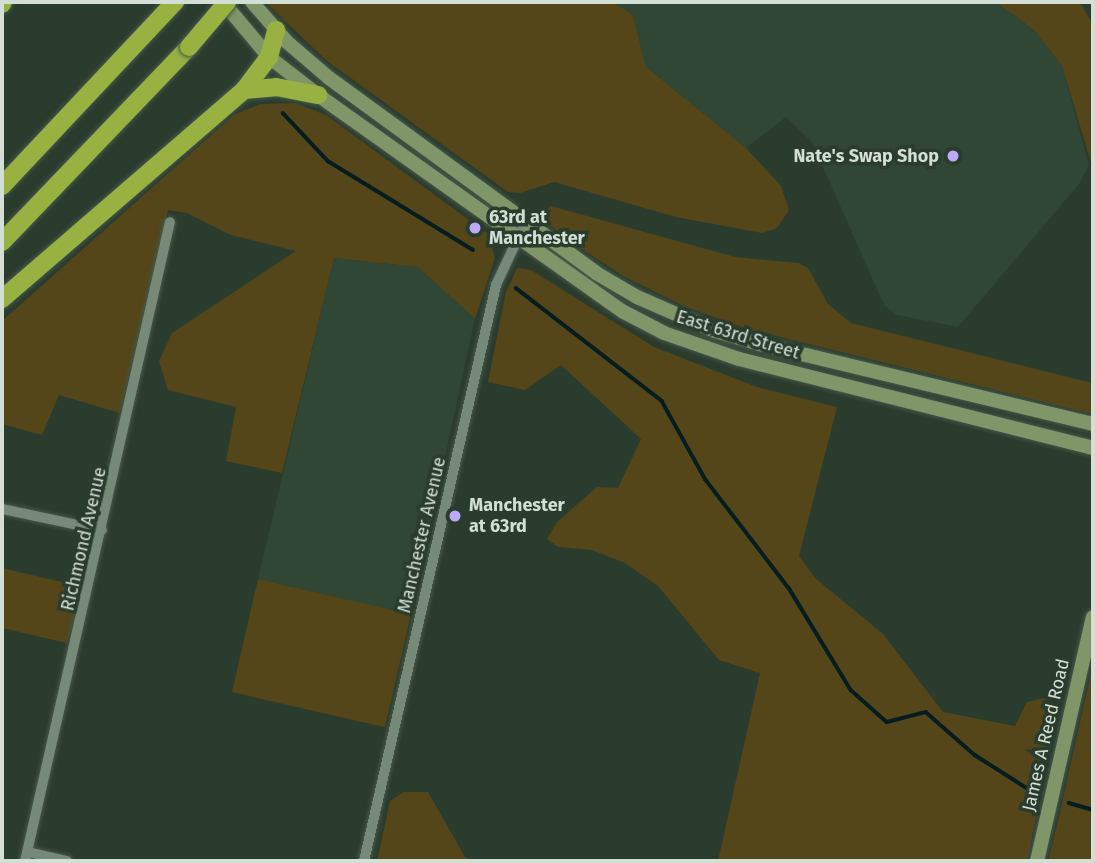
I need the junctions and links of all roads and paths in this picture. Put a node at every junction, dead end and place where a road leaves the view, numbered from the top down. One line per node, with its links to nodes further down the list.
1 (225, 2): 5 (main road, East 63rd Street); 12 (highway, bridge)
2 (252, 2): 4 (main road, East 63rd Street)
3 (173, 5): 8 (highway)
4 (276, 30): 5 (highway); 9 (main road, East 63rd Street)
5 (269, 57): 6 (highway); 7 (main road, East 63rd Street)
6 (244, 90): 7 (highway); 13 (highway)
7 (318, 95): 11 (main road, East 63rd Street)
8 (2, 187)
9 (526, 221): 11 (street, Manchester Avenue); 14 (main road, East 63rd Street)
10 (170, 222): 17 (street, Richmond Avenue)
11 (516, 237): 15 (main road, East 63rd Street); 21 (street, Manchester Avenue)
12 (2, 242)
13 (2, 299)
14 (1093, 424)
15 (1093, 447)
16 (2, 509): 17 (street)
17 (102, 530): 19 (street, Richmond Avenue)
18 (1093, 617): 22 (main road, James A Reed Road)
19 (27, 857): 20 (street)
20 (67, 861)
21 (364, 861)
22 (1037, 861)

